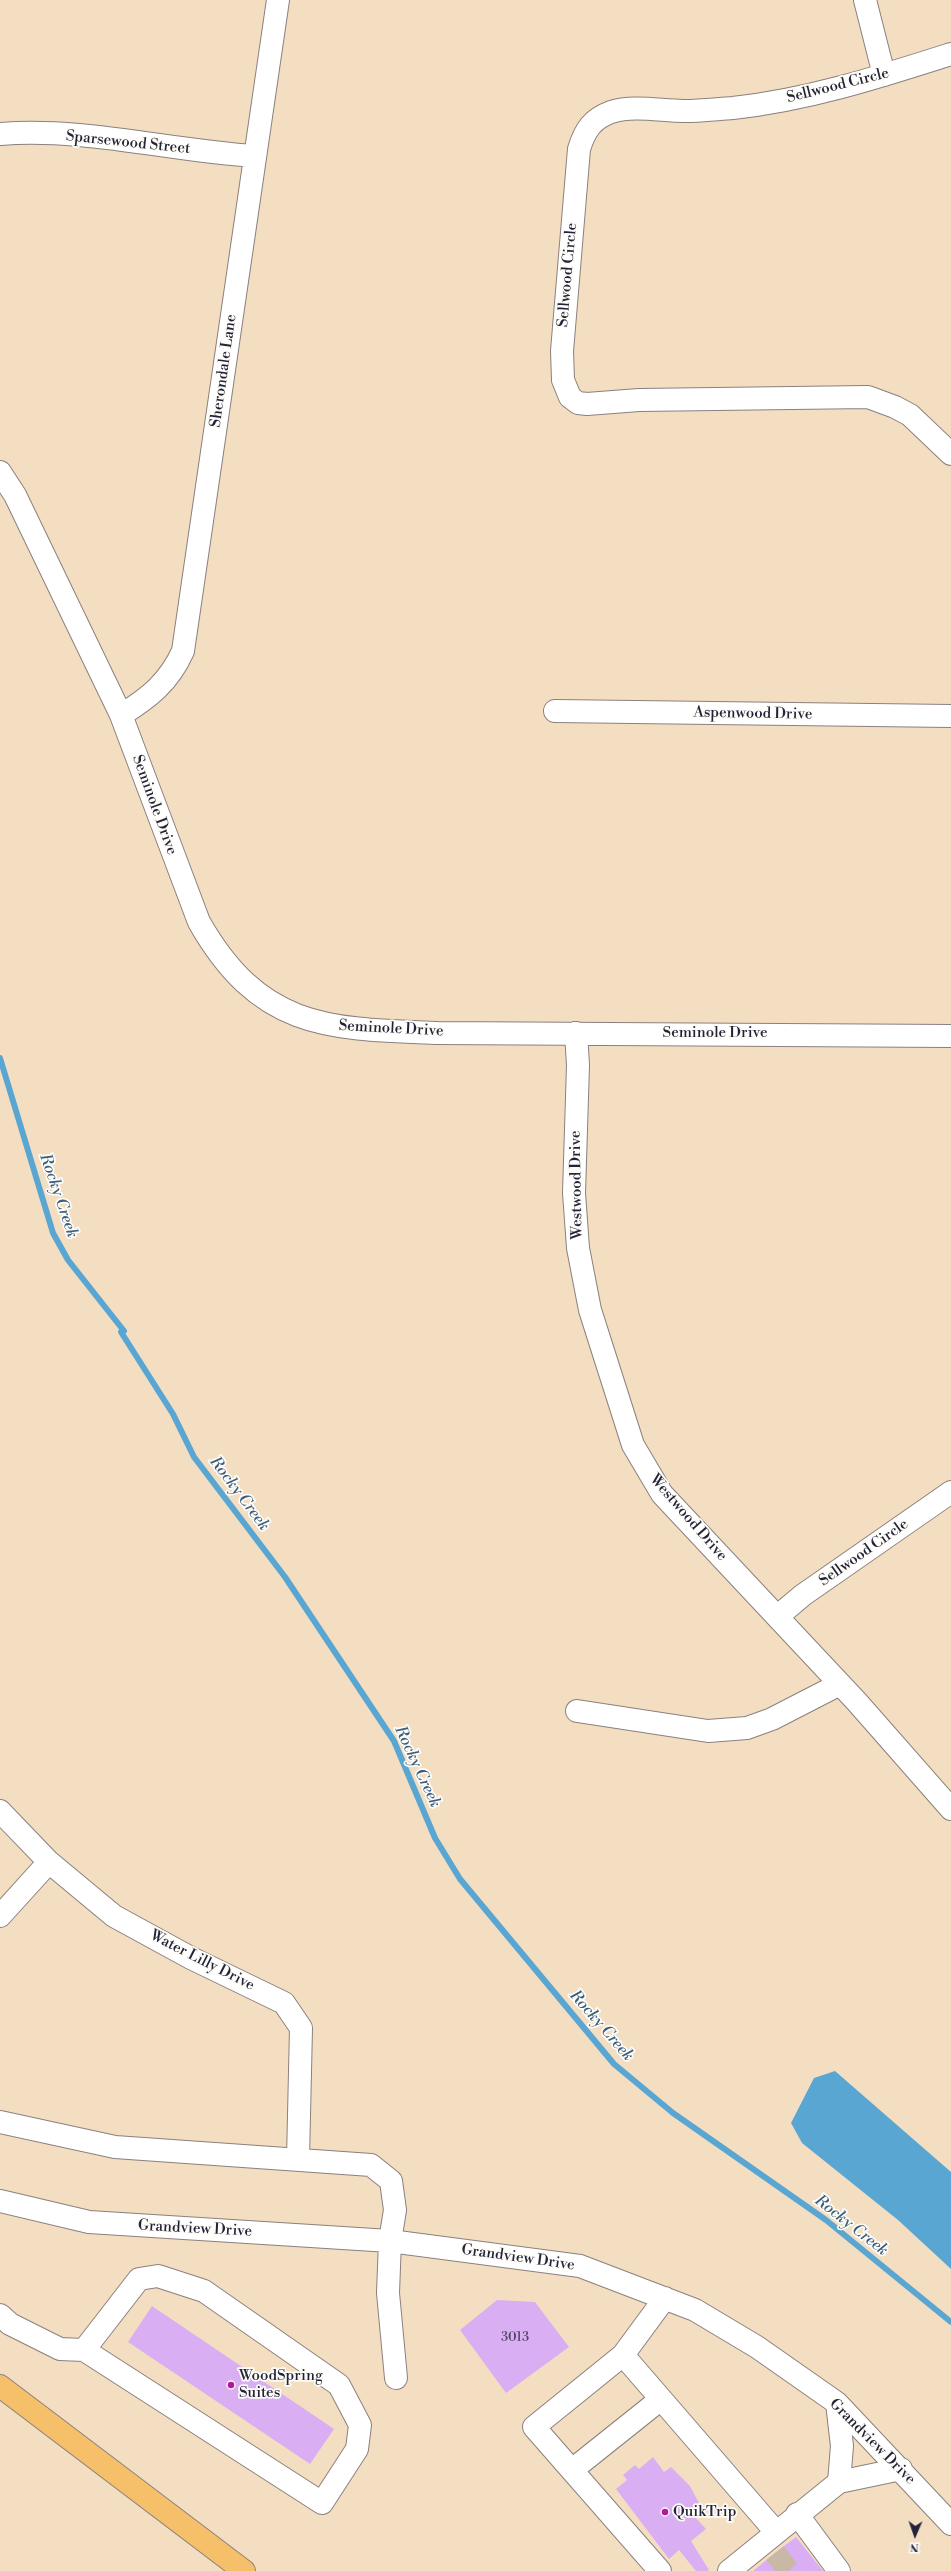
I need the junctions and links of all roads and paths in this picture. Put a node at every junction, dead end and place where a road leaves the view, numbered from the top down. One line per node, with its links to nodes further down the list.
1 (278, 0): 6 (street, Sherondale Lane)
2 (865, 0): 4 (street)
3 (951, 54): 4 (street, Sellwood Circle)
4 (884, 75): 7 (street, Sellwood Circle)
5 (0, 134): 6 (street, Sparsewood Street)
6 (255, 156): 10 (street, Sherondale Lane)
7 (951, 454)
8 (0, 472): 10 (street, Seminole Drive)
9 (555, 711): 11 (street, Aspenwood Drive)
10 (121, 715): 12 (street, Seminole Drive)
11 (951, 716)
12 (576, 1033): 13 (street, Seminole Drive); 15 (street, Westwood Drive)
13 (951, 1036)
14 (951, 1492): 15 (street, Sellwood Circle)
15 (778, 1616): 16 (street, Westwood Drive)
16 (840, 1684): 17 (street); 18 (street, Westwood Drive)
17 (577, 1711)
18 (951, 1809)
19 (0, 1811): 20 (street, Water Lilly Drive)
20 (49, 1862): 21 (street); 23 (street, Water Lilly Drive)
21 (0, 1916)
22 (0, 2122): 23 (street)
23 (298, 2159): 25 (street)
24 (0, 2201): 25 (street, Grandview Drive)
25 (390, 2241): 26 (street, Grandview Drive); 30 (street)
26 (665, 2298): 29 (street); 33 (street, Grandview Drive)
27 (0, 2315): 28 (street)
28 (84, 2350): 28 (street)
29 (622, 2355): 32 (street); 34 (street)
30 (396, 2378)
31 (0, 2386): 41 (highway)
32 (661, 2399): 34 (street); 39 (street)
33 (837, 2403): 35 (street, Grandview Drive); 36 (street)
34 (572, 2470): 42 (street)
35 (901, 2470): 36 (street); 38 (street, Grandview Drive)
36 (839, 2482): 37 (street)
37 (797, 2514): 39 (street); 43 (street)
38 (951, 2524)
39 (772, 2542): 40 (street)
40 (739, 2568)
41 (244, 2571)
42 (660, 2571)
43 (839, 2571)

